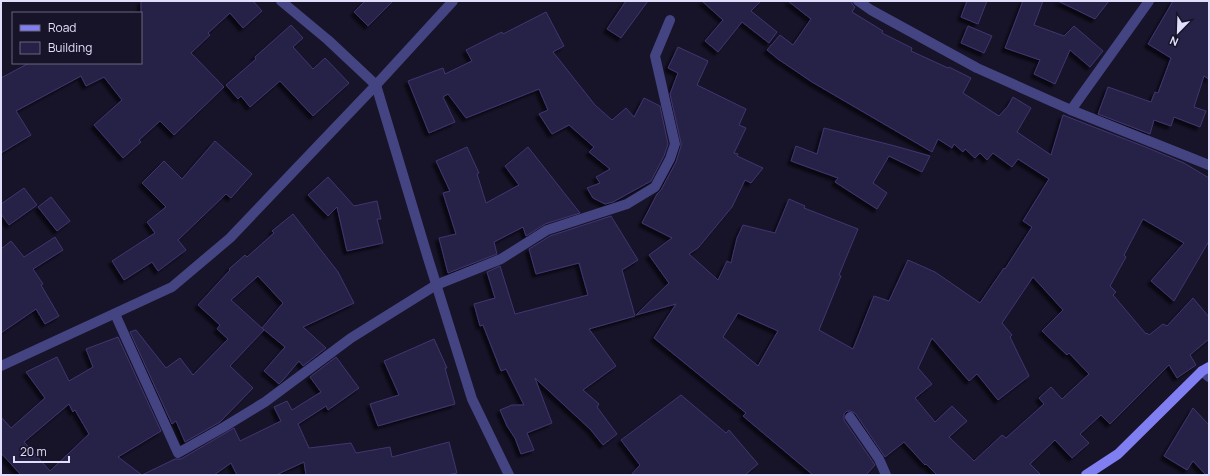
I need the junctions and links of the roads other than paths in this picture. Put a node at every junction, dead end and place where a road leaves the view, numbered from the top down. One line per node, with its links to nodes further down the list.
1 (280, 1): 6 (street)
2 (453, 1): 6 (street)
3 (858, 1): 7 (street)
4 (1149, 1): 7 (street)
5 (670, 20): 9 (street)
6 (376, 85): 9 (street); 10 (street)
7 (1071, 110): 8 (street)
8 (1209, 165)
9 (436, 285): 10 (street); 14 (street)
10 (115, 314): 11 (street)
11 (1, 366)
12 (1207, 372): 16 (street)
13 (850, 417): 15 (street)
14 (509, 475)
15 (886, 475)
16 (1086, 475)

